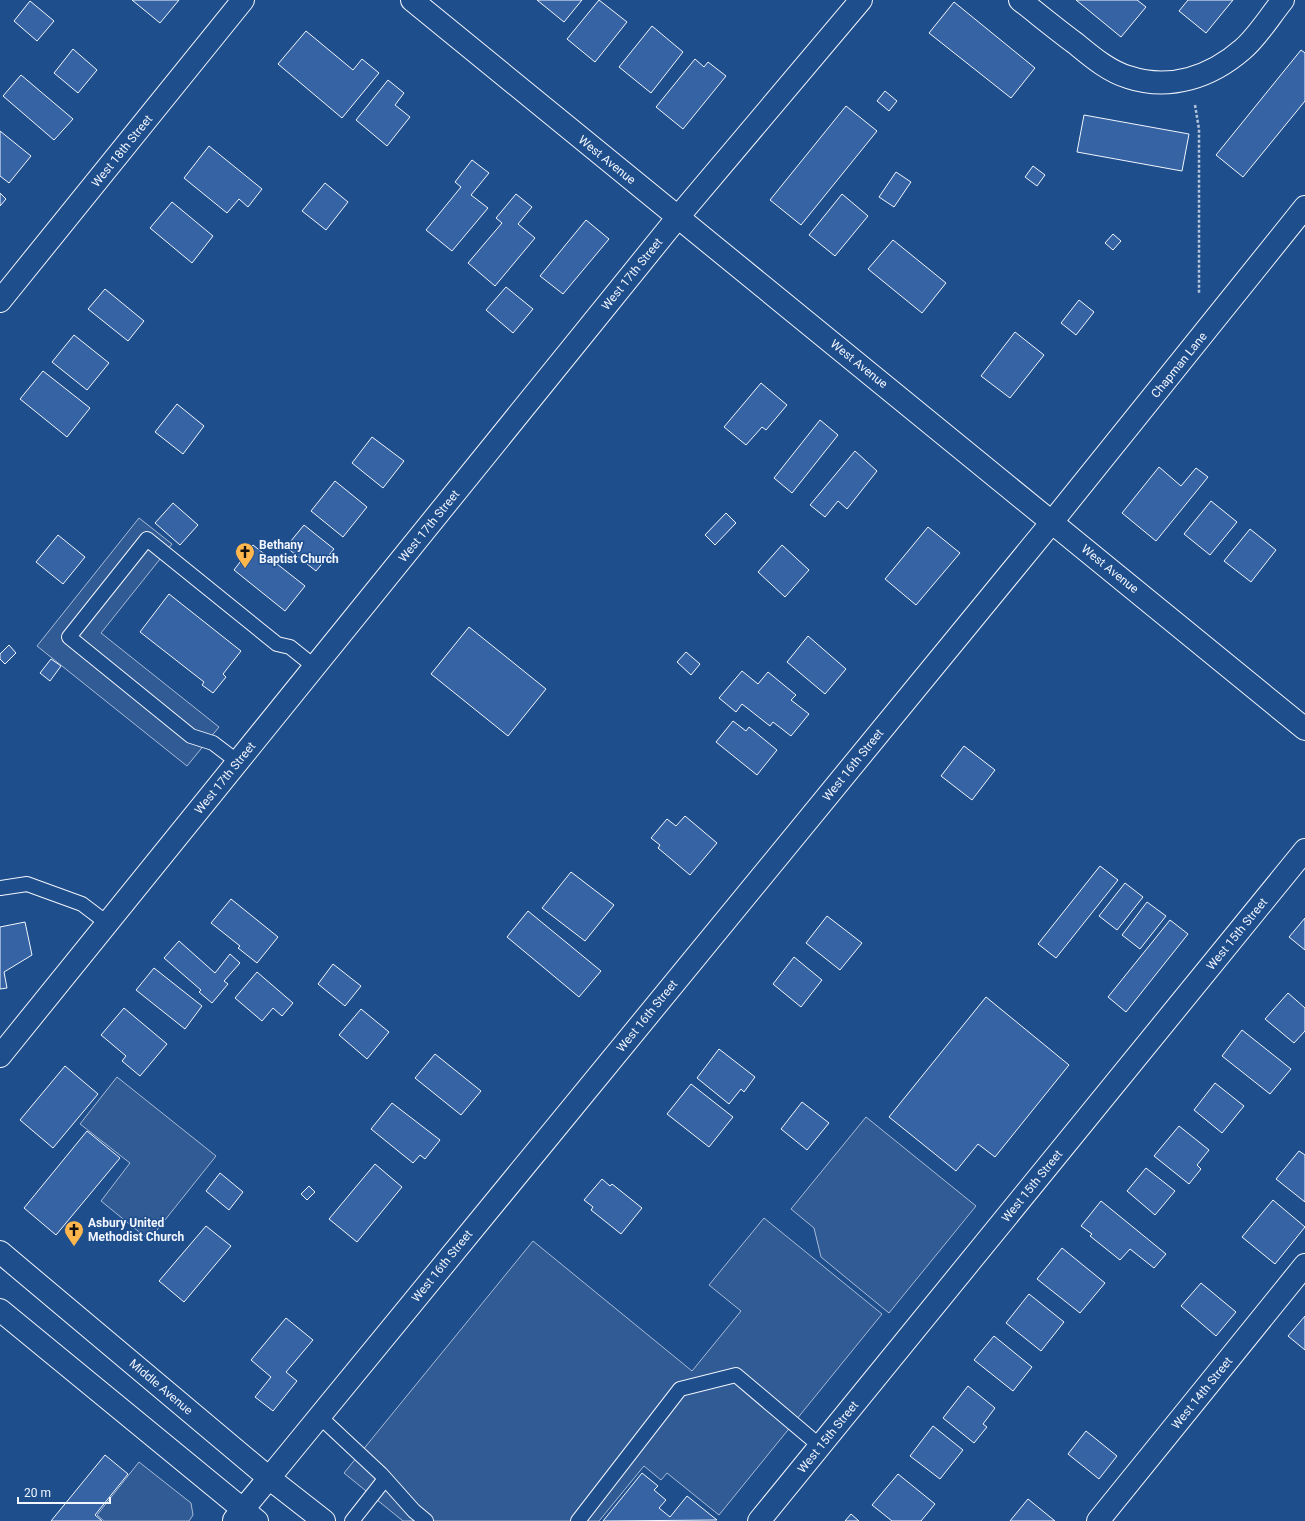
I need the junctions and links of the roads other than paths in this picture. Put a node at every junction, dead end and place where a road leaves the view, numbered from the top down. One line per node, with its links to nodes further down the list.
1 (244, 0): 8 (street, West 18th Street)
2 (412, 0): 7 (street, West Avenue)
3 (861, 0): 7 (street, West 17th Street)
4 (1020, 0): 5 (street)
5 (1283, 0)
6 (1305, 207): 9 (street, Chapman Lane)
7 (678, 217): 9 (street, West Avenue); 10 (street, West 17th Street)
8 (0, 301)
9 (1052, 522): 11 (street, West Avenue); 20 (street, West 16th Street)
10 (315, 667): 12 (street, West 17th Street); 12 (lane)
11 (1305, 729)
12 (238, 762): 15 (street, West 17th Street)
13 (1305, 850): 21 (street, West 15th Street)
14 (0, 888): 15 (lane)
15 (107, 923): 16 (street, West 17th Street)
16 (0, 1056)
17 (0, 1252): 22 (street, Middle Avenue)
18 (1305, 1265): 30 (street, West 14th Street)
19 (0, 1310): 24 (street)
20 (319, 1416): 22 (street, West 16th Street); 23 (lane)
21 (820, 1446): 28 (lane); 29 (street, West 15th Street)
22 (269, 1478): 24 (street, West 16th Street); 25 (street, Middle Avenue)
23 (385, 1479): 26 (lane); 27 (lane)
24 (244, 1517)
25 (324, 1521)
26 (352, 1521)
27 (426, 1521)
28 (578, 1521)
29 (759, 1521)
30 (1098, 1521)

